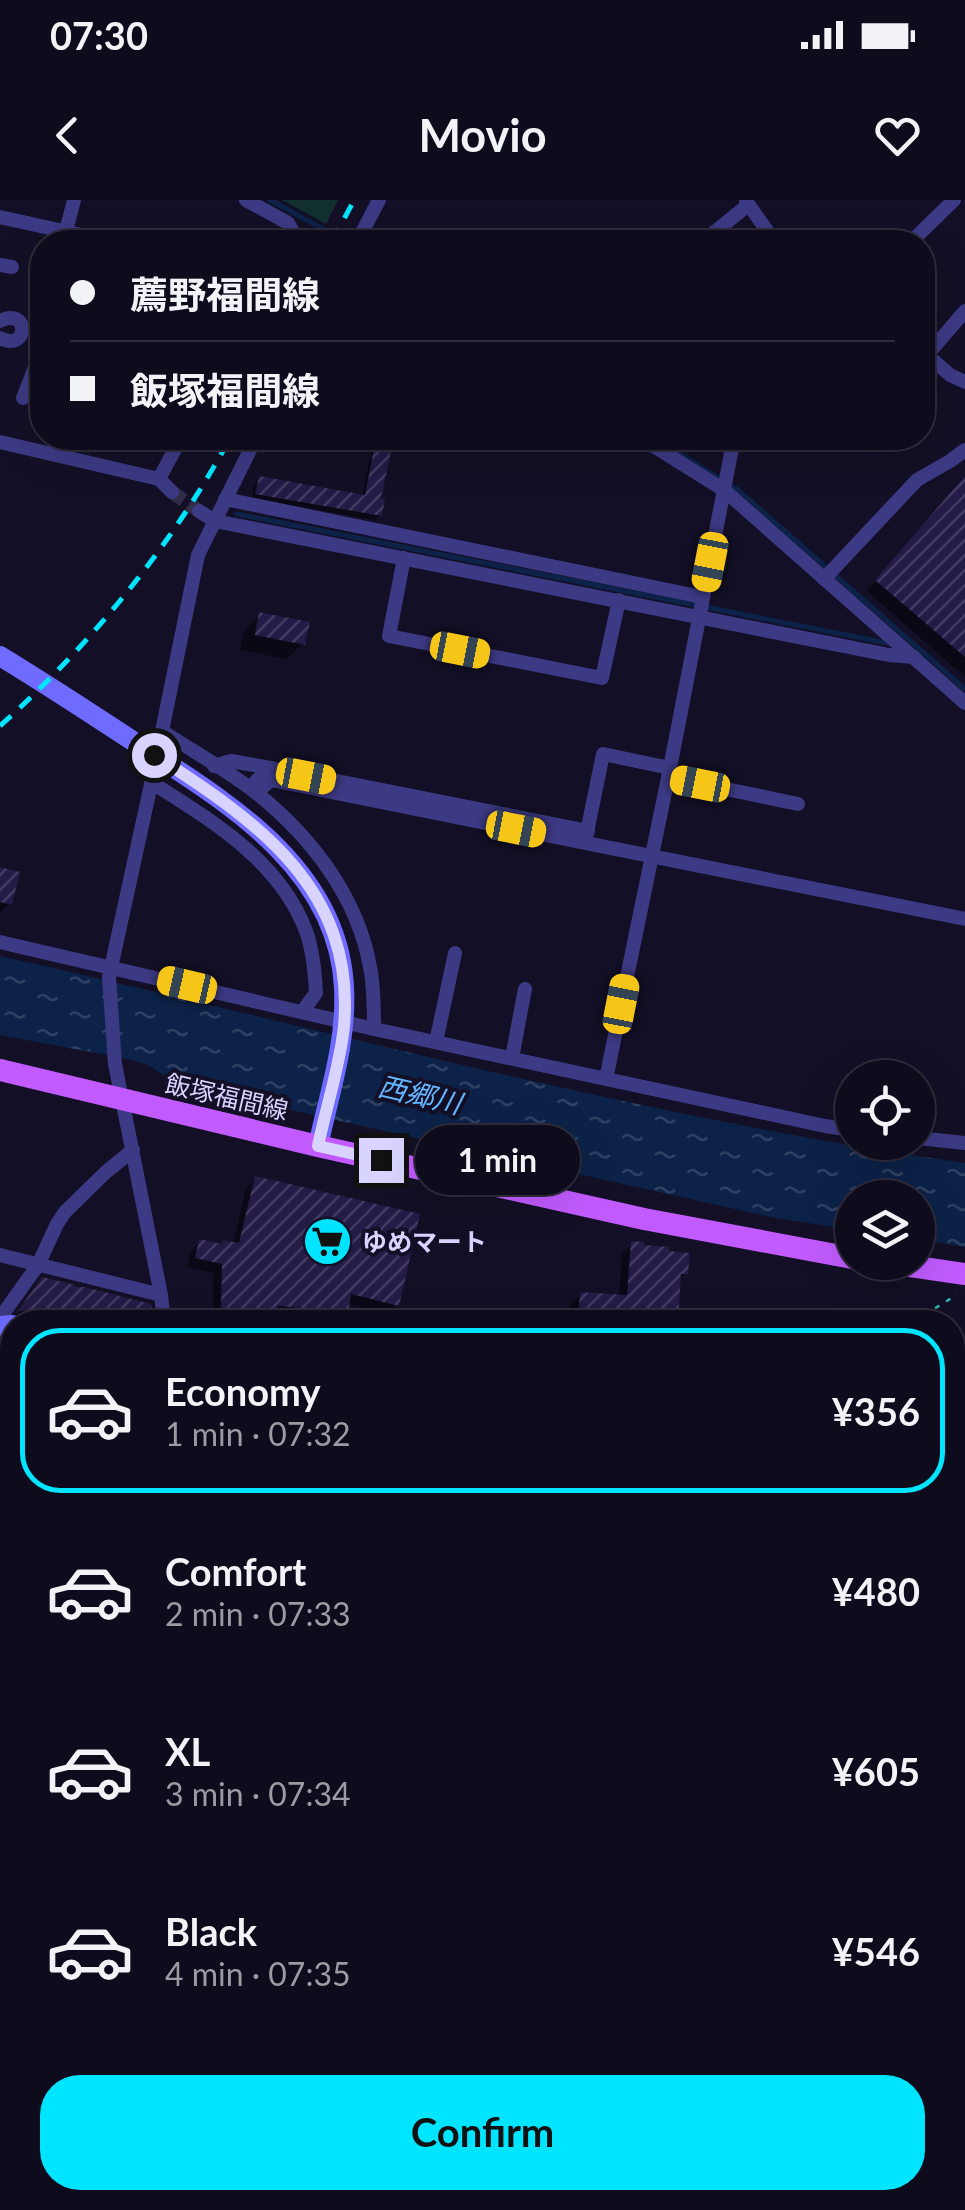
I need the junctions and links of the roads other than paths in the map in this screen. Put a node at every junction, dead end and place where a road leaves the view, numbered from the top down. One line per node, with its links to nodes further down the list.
1 (74, 200): 8 (street)
2 (246, 200): 9 (street)
3 (379, 200): 10 (street)
4 (954, 200): 13 (street)
5 (747, 202): 11 (street); 12 (street)
6 (0, 217): 7 (street)
7 (61, 230)
8 (66, 230)
9 (292, 230)
10 (363, 230)
11 (716, 230)
12 (767, 230)
13 (923, 230)
14 (965, 311): 19 (street)
15 (0, 321): 16 (street)
16 (20, 329): 17 (street); 18 (street)
17 (30, 337)
18 (0, 339)
19 (935, 346)
20 (935, 362): 22 (street)
21 (30, 379): 23 (street)
22 (965, 382)
23 (23, 398)
24 (0, 442): 25 (street)
25 (30, 449)
26 (35, 450): 32 (street)
27 (175, 450): 32 (street)
28 (250, 450): 35 (street)
29 (660, 450): 33 (street)
30 (732, 450): 33 (street)
31 (965, 450): 39 (street)
32 (160, 479): 34 (street)
33 (724, 490): 39 (street); 40 (street)
34 (172, 492)
35 (226, 499): 37 (street); 40 (street)
36 (199, 511): 37 (street)
37 (214, 521): 38 (street); 46 (street)
38 (404, 558): 41 (street); 41 (street)
39 (824, 580): 44 (street)
40 (702, 597): 42 (street)
41 (619, 600): 42 (street)
42 (698, 616): 44 (street); 49 (street)
43 (0, 656): 61 (main road)
44 (914, 657): 45 (street)
45 (965, 703)
46 (161, 736): 47 (street); 50 (street, bridge)
47 (214, 766): 48 (street); 51 (street)
48 (271, 768): 51 (street); 53 (street)
49 (669, 773): 52 (street); 53 (street); 54 (street)
50 (152, 778): 58 (street); 60 (street)
51 (252, 791): 53 (street); 62 (street)
52 (798, 804)
53 (586, 837): 54 (street)
54 (651, 856): 55 (street); 66 (street)
55 (965, 919)
56 (0, 942): 58 (street)
57 (455, 953): 63 (street)
58 (110, 972): 60 (street); 67 (street)
59 (525, 989): 64 (street)
60 (302, 1012): 61 (street)
61 (343, 1029): 62 (street); 69 (main road)
62 (374, 1029): 63 (street)
63 (436, 1042): 64 (street)
64 (512, 1058): 66 (street)
65 (0, 1070): 67 (main road, 飯塚福間線)
66 (606, 1079): 68 (street)
67 (122, 1100): 69 (main road, 飯塚福間線); 72 (street)
68 (835, 1128)
69 (320, 1137): 73 (main road, 飯塚福間線)
70 (935, 1140): 71 (street)
71 (965, 1144)
72 (132, 1150): 75 (street); 78 (street)
73 (835, 1255)
74 (0, 1256): 75 (street)
75 (38, 1264): 78 (street); 79 (street)
76 (935, 1276): 77 (main road)
77 (960, 1283)
78 (161, 1295): 80 (street)
79 (6, 1310)
80 (163, 1310)

